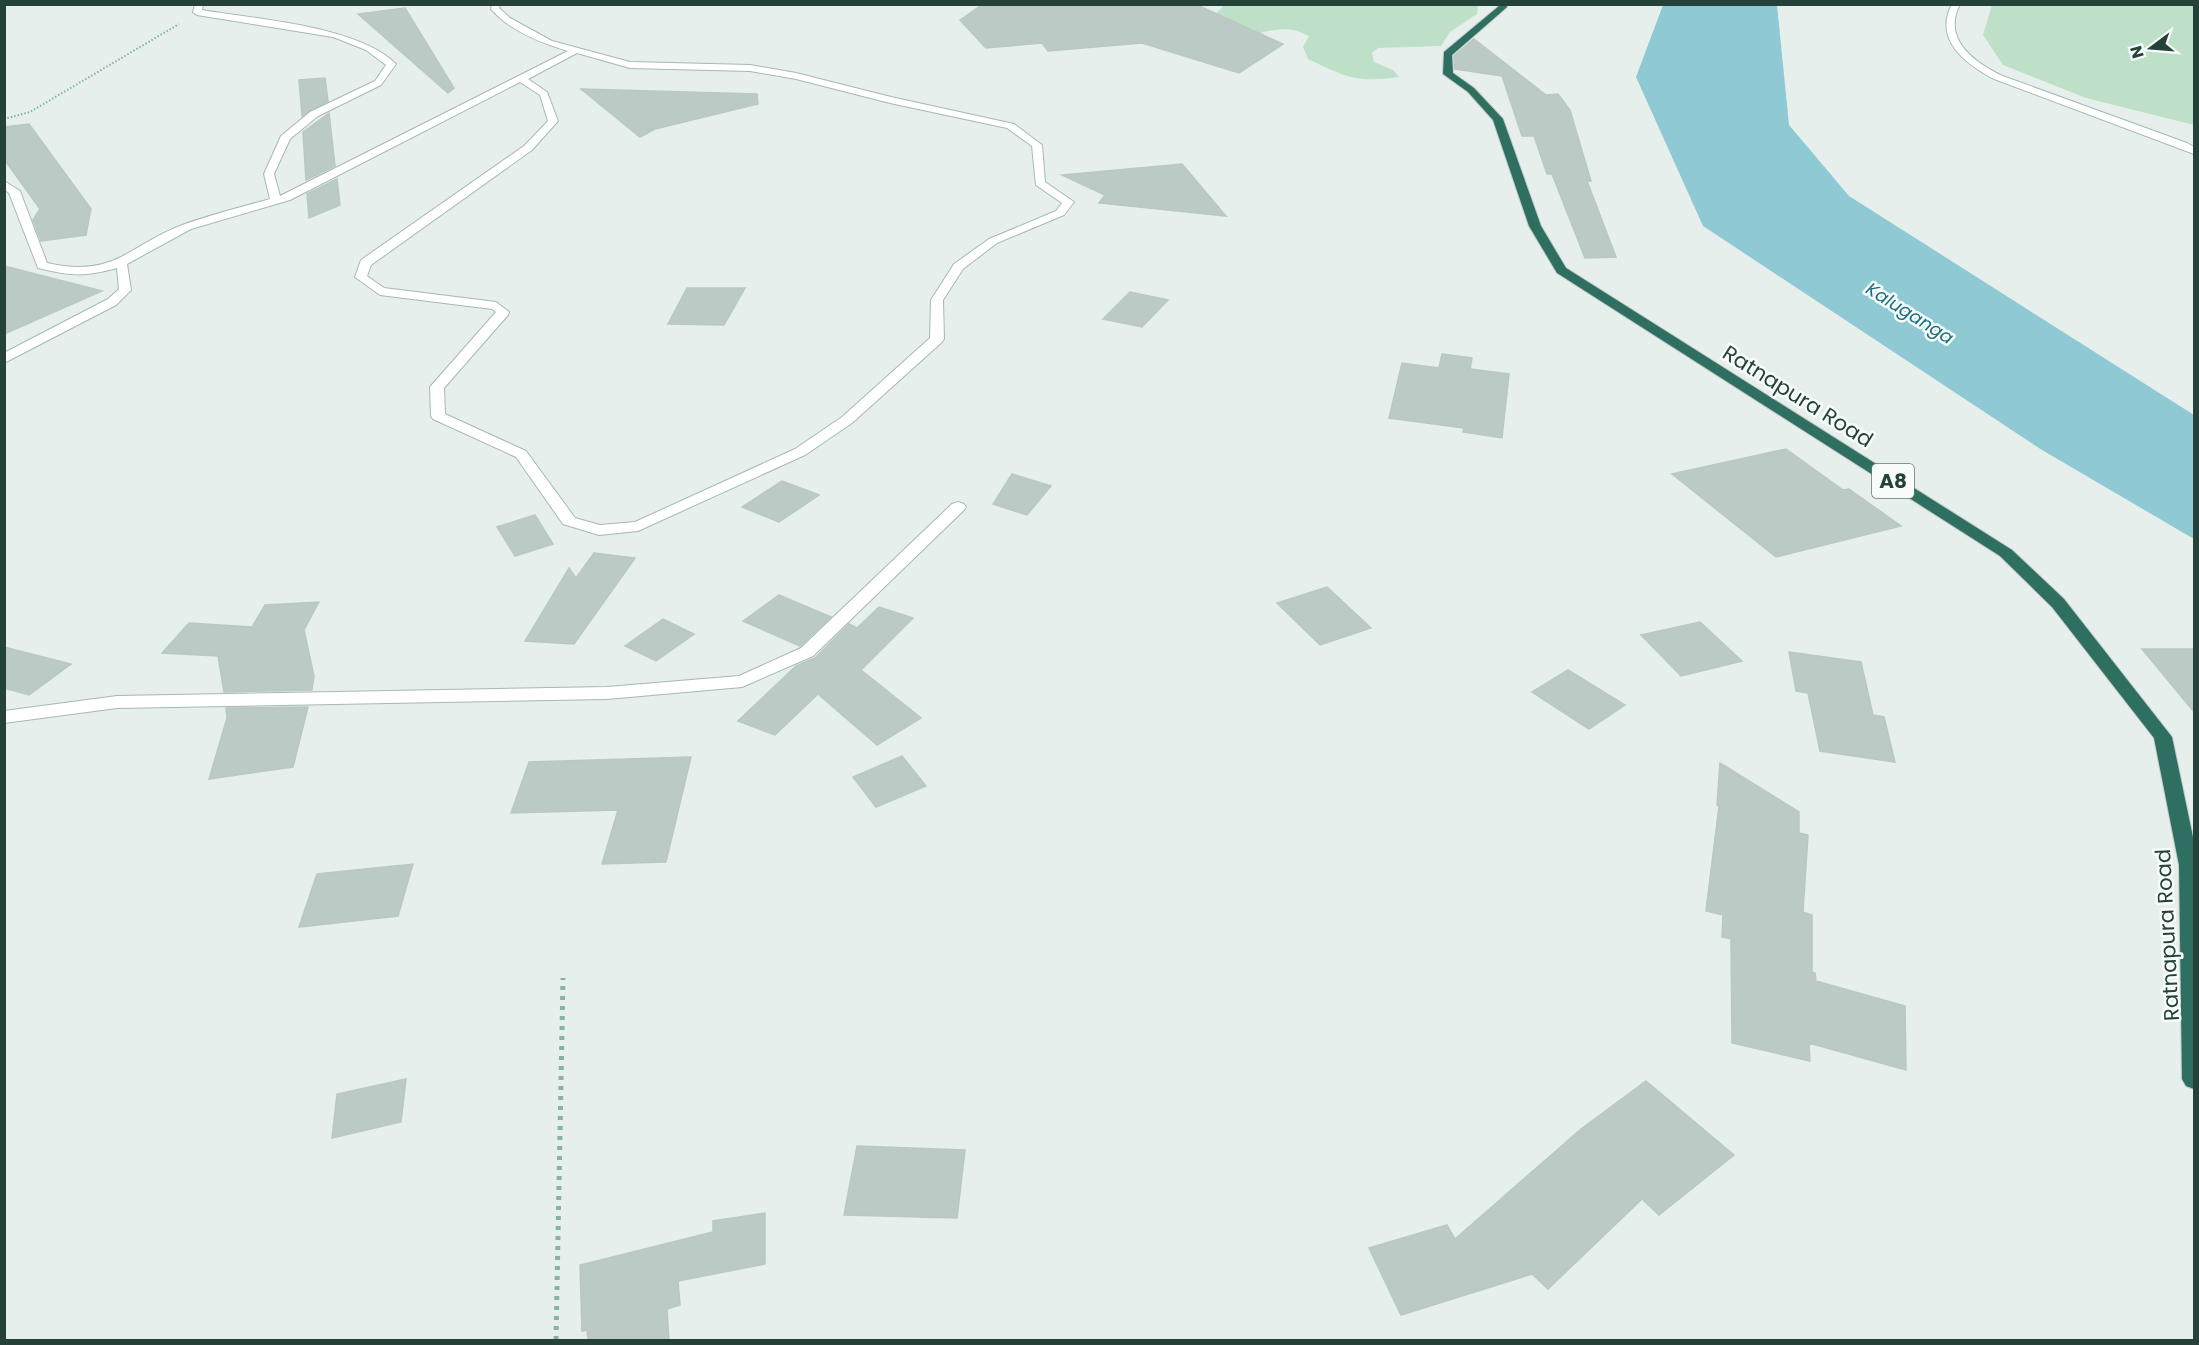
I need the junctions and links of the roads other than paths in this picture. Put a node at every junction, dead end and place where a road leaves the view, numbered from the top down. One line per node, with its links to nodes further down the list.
1 (496, 4): 5 (street)
2 (1502, 4): 14 (highway, Ratnapura Road / A8)
3 (1956, 4): 7 (street)
4 (198, 8): 9 (street)
5 (575, 51): 6 (street); 6 (street)
6 (520, 78): 9 (street)
7 (2194, 152)
8 (4, 184): 10 (street)
9 (276, 201): 10 (street)
10 (120, 263): 11 (street)
11 (4, 359)
12 (958, 507): 13 (street)
13 (4, 717)
14 (2194, 1079)

